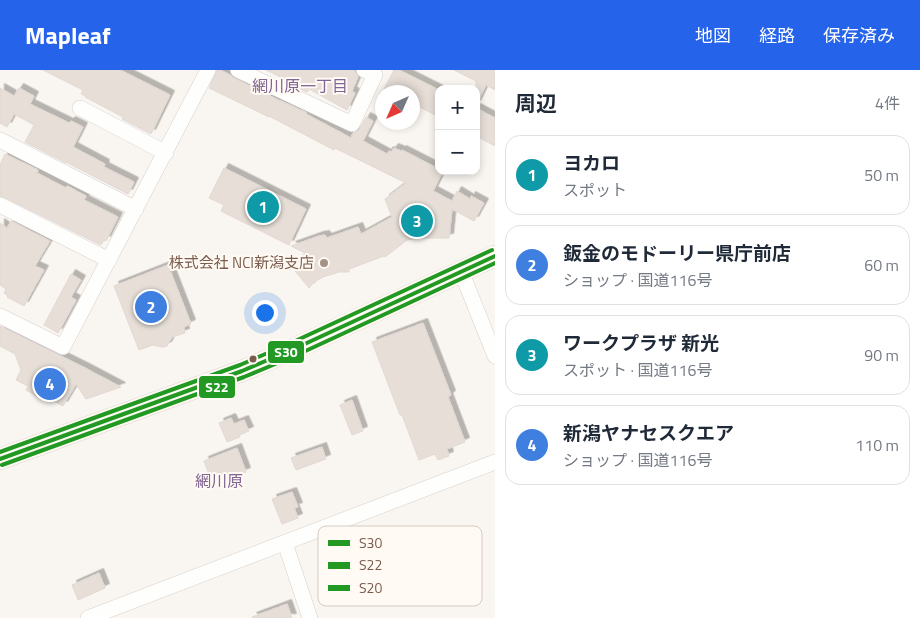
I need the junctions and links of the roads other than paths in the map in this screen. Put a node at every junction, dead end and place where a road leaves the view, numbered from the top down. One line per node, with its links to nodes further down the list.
1 (208, 70): 6 (street)
2 (238, 70): 3 (street)
3 (364, 70)
4 (80, 108): 6 (street)
5 (0, 140): 8 (street)
6 (166, 152): 8 (street)
7 (0, 205): 10 (street)
8 (136, 209): 10 (street)
9 (495, 256): 11 (highway)
10 (109, 260): 12 (street)
11 (462, 271): 13 (street); 14 (highway)
12 (0, 316)
13 (495, 356)
14 (0, 459)
15 (495, 462): 16 (street)
16 (329, 526)
17 (318, 530): 18 (street)
18 (285, 543): 19 (street); 20 (street)
19 (88, 618)
20 (310, 618)

